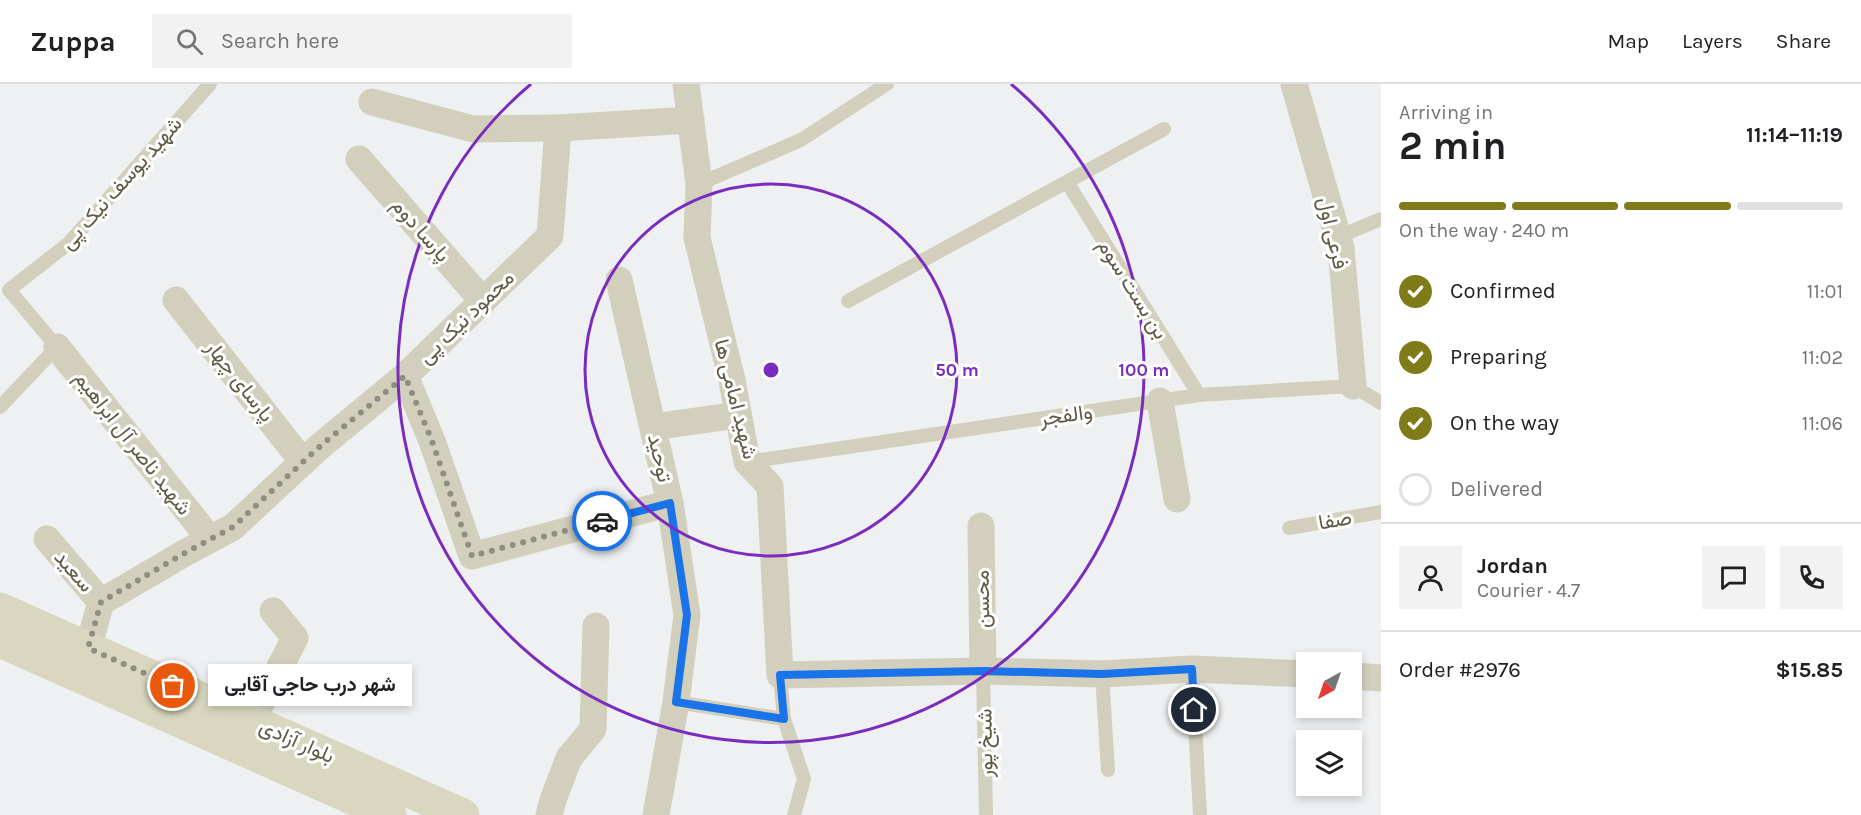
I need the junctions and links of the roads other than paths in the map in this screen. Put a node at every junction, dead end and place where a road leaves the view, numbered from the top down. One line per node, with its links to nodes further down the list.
1 (210, 84): 18 (lane, شهید یوسف نیک پی)
2 (686, 84): 6 (street, شهید امامی ها)
3 (1294, 84): 13 (street, فرعی اول)
4 (885, 85): 11 (lane)
5 (372, 102): 7 (street)
6 (691, 120): 7 (street); 11 (street, شهید امامی ها)
7 (558, 128): 16 (street, محمود نیک پی)
8 (1164, 129): 10 (lane)
9 (359, 159): 16 (street, پارسا دوم)
10 (1067, 182): 17 (lane); 21 (lane, بن بست سوم)
11 (699, 183): 25 (street, شهید امامی ها)
12 (1381, 219): 13 (lane)
13 (1338, 237): 20 (street, فرعی اول)
14 (619, 280): 26 (street, توحید)
15 (176, 300): 27 (street, پارسای چهار)
16 (483, 301): 19 (street, محمود نیک پی)
17 (848, 301)
18 (57, 347): 24 (lane); 35 (street, شهید ناصر آل ابراهیم)
19 (405, 376): 27 (street, محمود نیک پی); 30 (street)
20 (1353, 386): 21 (lane, والفجر); 23 (lane)
21 (1199, 396): 22 (lane, والفجر)
22 (1160, 401): 28 (lane, والفجر); 29 (street)
23 (1381, 403)
24 (0, 407)
25 (738, 414): 26 (street); 28 (street, شهید امامی ها)
26 (653, 427): 30 (street, توحید)
27 (303, 462): 35 (street, محمود نیک پی)
28 (747, 462): 46 (street, شهید امامی ها)
29 (1177, 499)
30 (670, 503): 49 (street, توحید)
31 (1381, 512): 33 (lane, صفا)
32 (981, 526): 43 (street, محسن)
33 (1289, 528)
34 (47, 539): 36 (street, سعید)
35 (210, 539): 36 (street, محمود نیک پی)
36 (101, 602): 41 (street)
37 (0, 609): 41 (main road, بلوار آزادی)
38 (273, 611): 51 (street)
39 (596, 626): 56 (street)
40 (0, 641): 53 (main road, بلوار آزادی)
41 (88, 648): 51 (main road, بلوار آزادی)
42 (1192, 669): 44 (street); 45 (street); 60 (lane)
43 (983, 671): 44 (street); 46 (street); 59 (lane, شیخ پور)
44 (1102, 674): 52 (lane)
45 (1296, 674)
46 (780, 675): 50 (lane, شهید امامی ها)
47 (1362, 677): 48 (street)
48 (1381, 678)
49 (676, 702): 50 (lane); 57 (street, توحید)
50 (784, 719): 58 (lane, شهید امامی ها)
51 (252, 721): 55 (main road, بلوار آزادی)
52 (1108, 770)
53 (348, 806): 54 (main road, بلوار آزادی)
54 (390, 815)
55 (463, 815)
56 (549, 815)
57 (656, 815)
58 (794, 815)
59 (986, 815)
60 (1200, 815)

